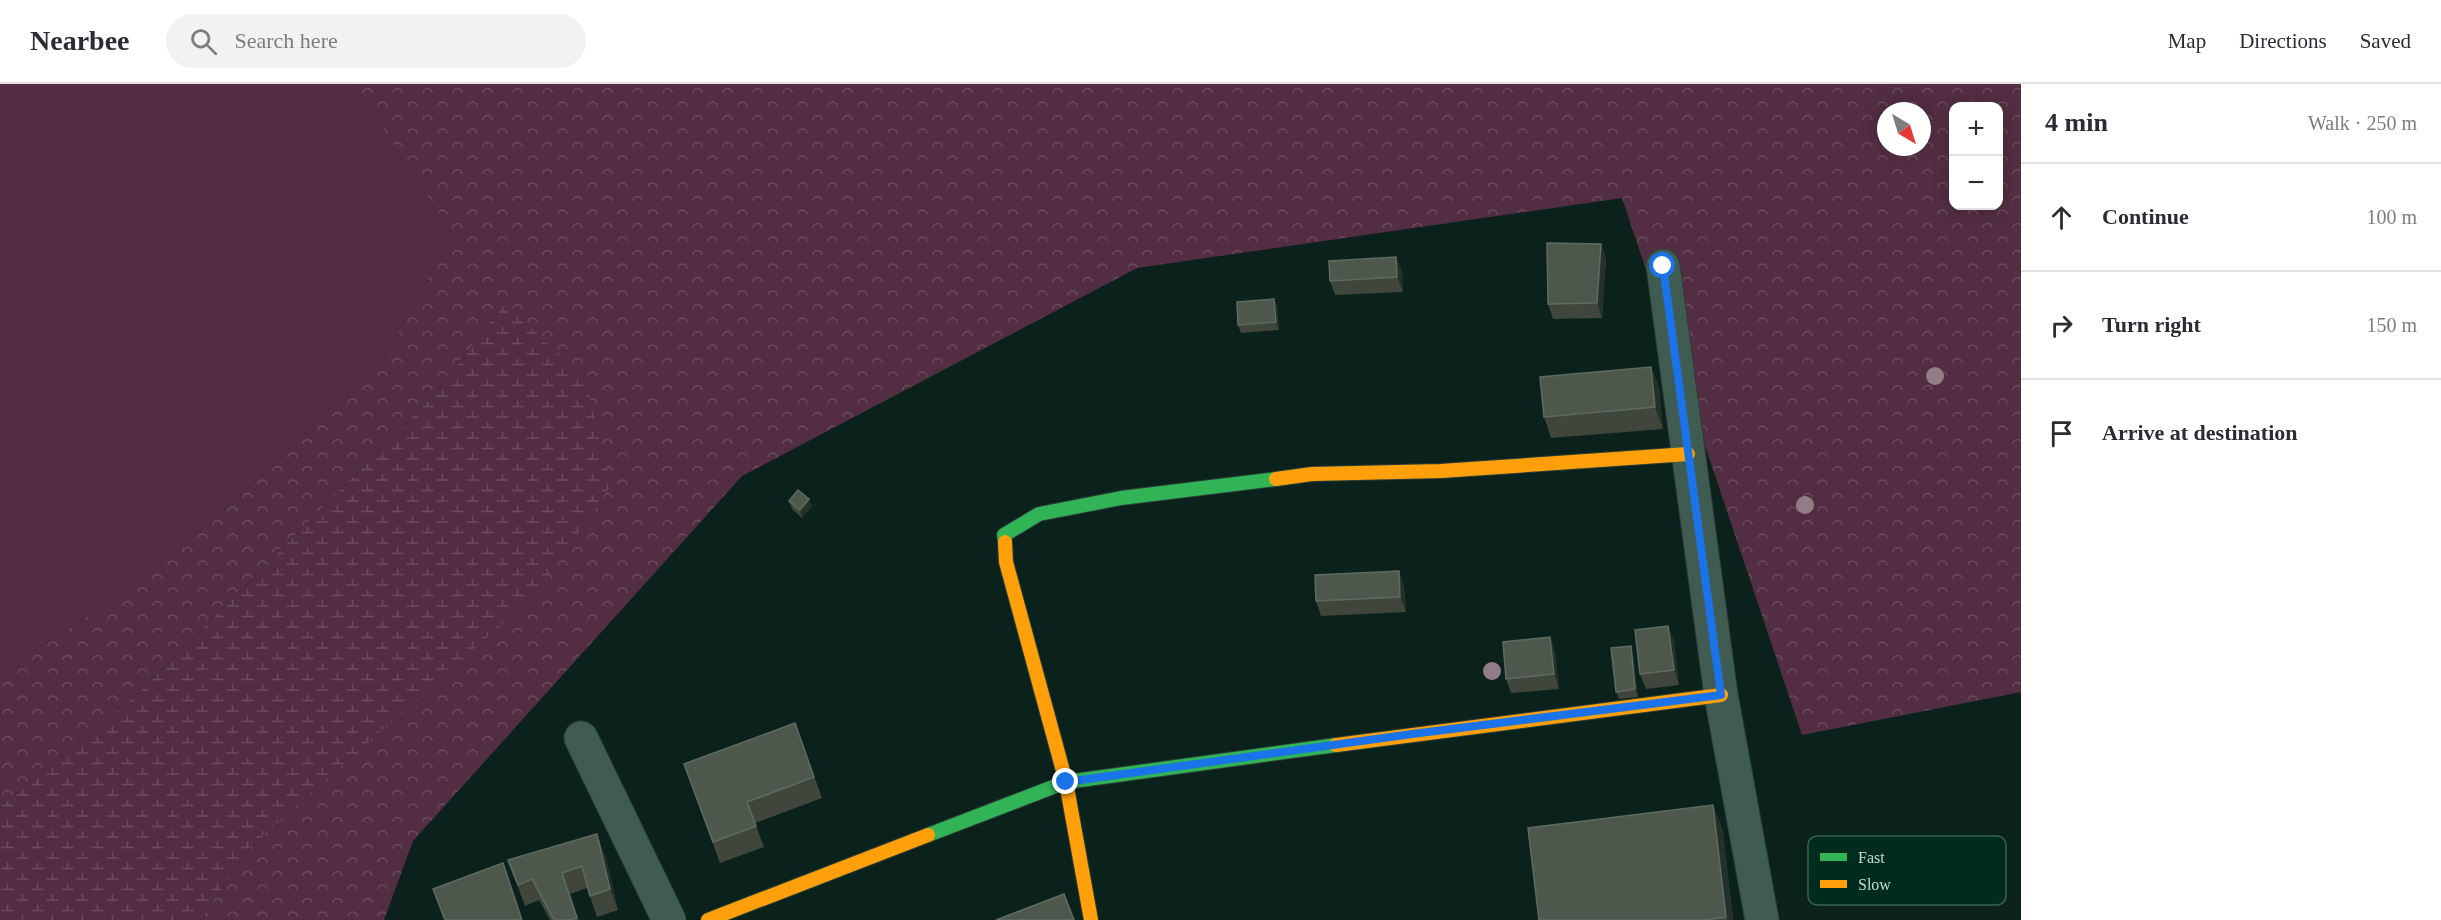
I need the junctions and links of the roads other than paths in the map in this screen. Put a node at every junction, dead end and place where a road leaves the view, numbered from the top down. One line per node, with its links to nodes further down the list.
1 (1663, 266): 2 (street)
2 (1688, 454): 3 (street); 5 (street)
3 (1721, 695): 5 (street); 9 (street)
4 (581, 738): 6 (street)
5 (1066, 782): 7 (street); 8 (street)
6 (669, 920)
7 (708, 920)
8 (1091, 920)
9 (1762, 920)

